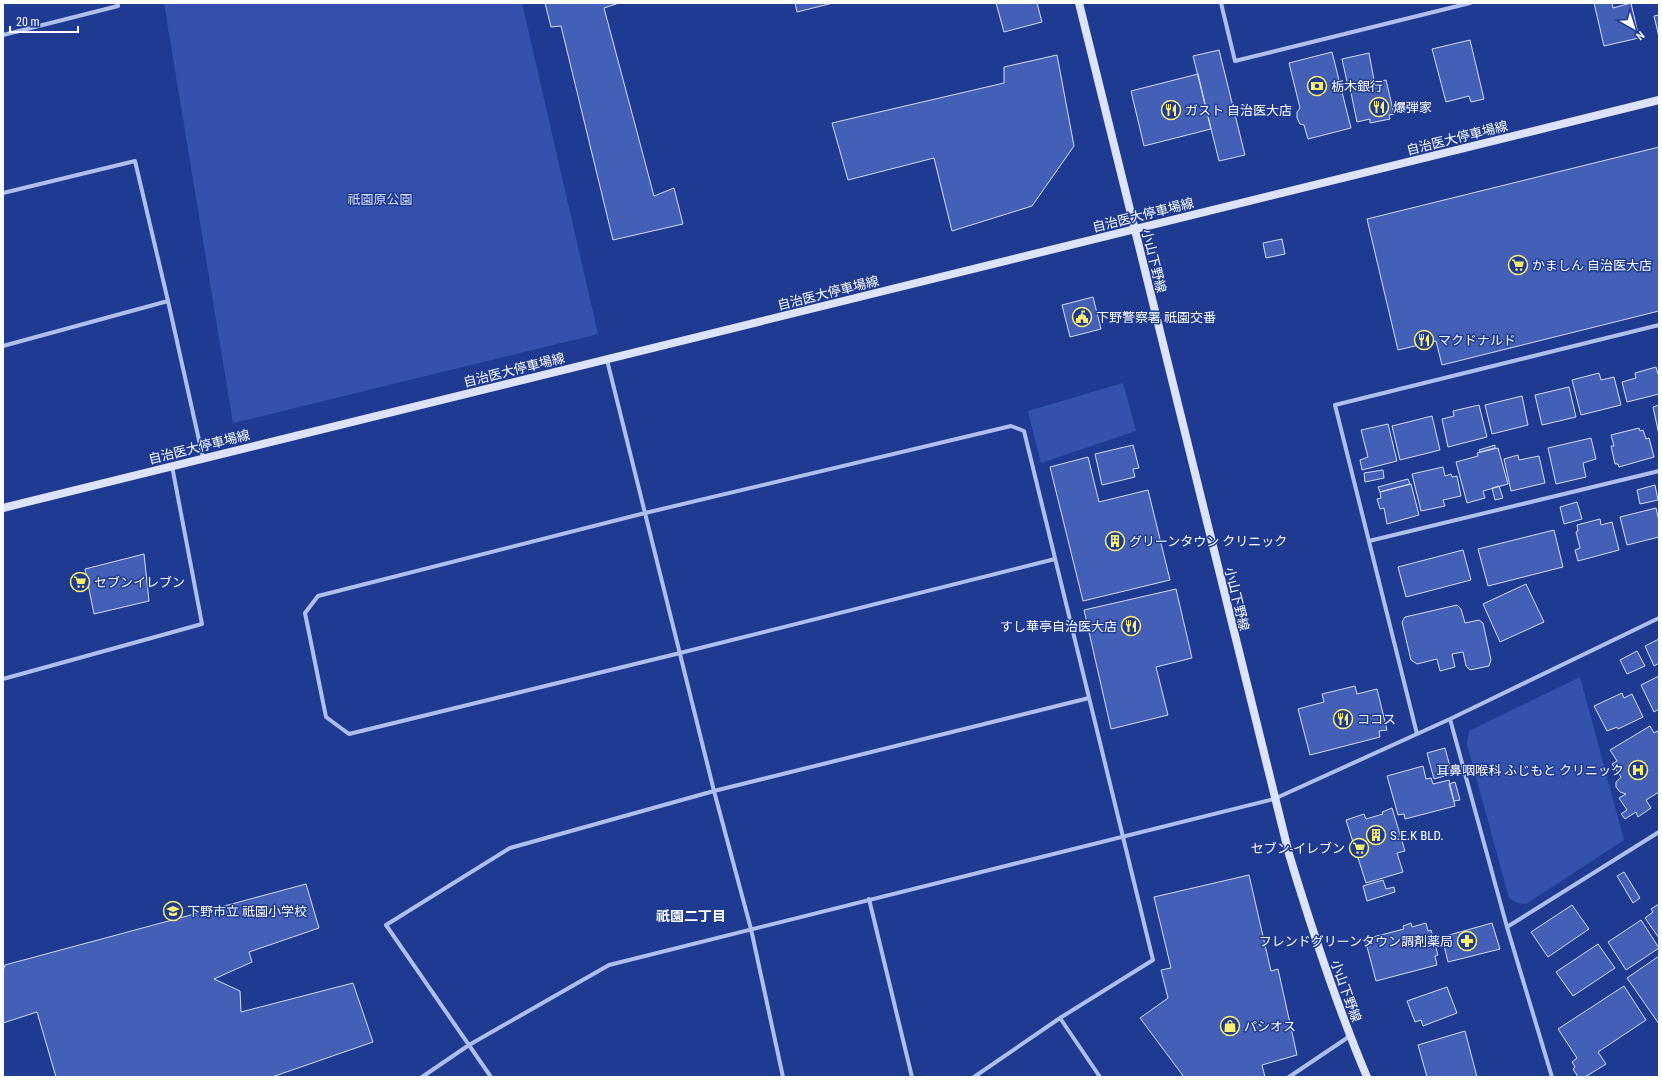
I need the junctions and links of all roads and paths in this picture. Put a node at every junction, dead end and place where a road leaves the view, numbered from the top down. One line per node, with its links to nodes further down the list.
1 (117, 3): 5 (street)
2 (1079, 3): 8 (main road, 小山下野線)
3 (1221, 3): 4 (street)
4 (1470, 3)
5 (3, 35)
6 (1659, 100): 8 (main road, 自治医大停車場線)
7 (3, 193): 9 (street)
8 (1134, 230): 12 (main road, 自治医大停車場線); 27 (main road, 小山下野線)
9 (168, 302): 11 (street); 13 (street)
10 (1659, 325): 18 (street)
11 (3, 346)
12 (608, 360): 13 (main road, 自治医大停車場線); 17 (street)
13 (203, 458): 14 (main road, 自治医大停車場線)
14 (172, 466): 16 (main road, 自治医大停車場線); 22 (street)
15 (1659, 471): 18 (street)
16 (3, 508)
17 (646, 513): 19 (street); 21 (street); 21 (street)
18 (1369, 541): 25 (street)
19 (1055, 559): 21 (street); 23 (street)
20 (1659, 618): 24 (street)
21 (680, 653): 26 (street)
22 (3, 679)
23 (1089, 698): 26 (street); 29 (street)
24 (1450, 719): 25 (street); 31 (street)
25 (1417, 734): 27 (street)
26 (714, 791): 32 (street); 35 (street)
27 (1274, 799): 29 (street); 34 (main road, 小山下野線)
28 (1659, 832): 31 (street)
29 (1123, 837): 30 (street); 33 (street)
30 (869, 899): 32 (street); 39 (street)
31 (1507, 926): 44 (street)
32 (751, 929): 35 (street); 38 (street)
33 (1060, 1018): 40 (street); 41 (street)
34 (1350, 1036): 42 (street); 43 (main road, 小山下野線)
35 (470, 1045): 36 (street); 37 (street)
36 (422, 1077)
37 (491, 1077)
38 (783, 1077)
39 (912, 1077)
40 (974, 1077)
41 (1100, 1077)
42 (1289, 1077)
43 (1367, 1077)
44 (1552, 1077)

